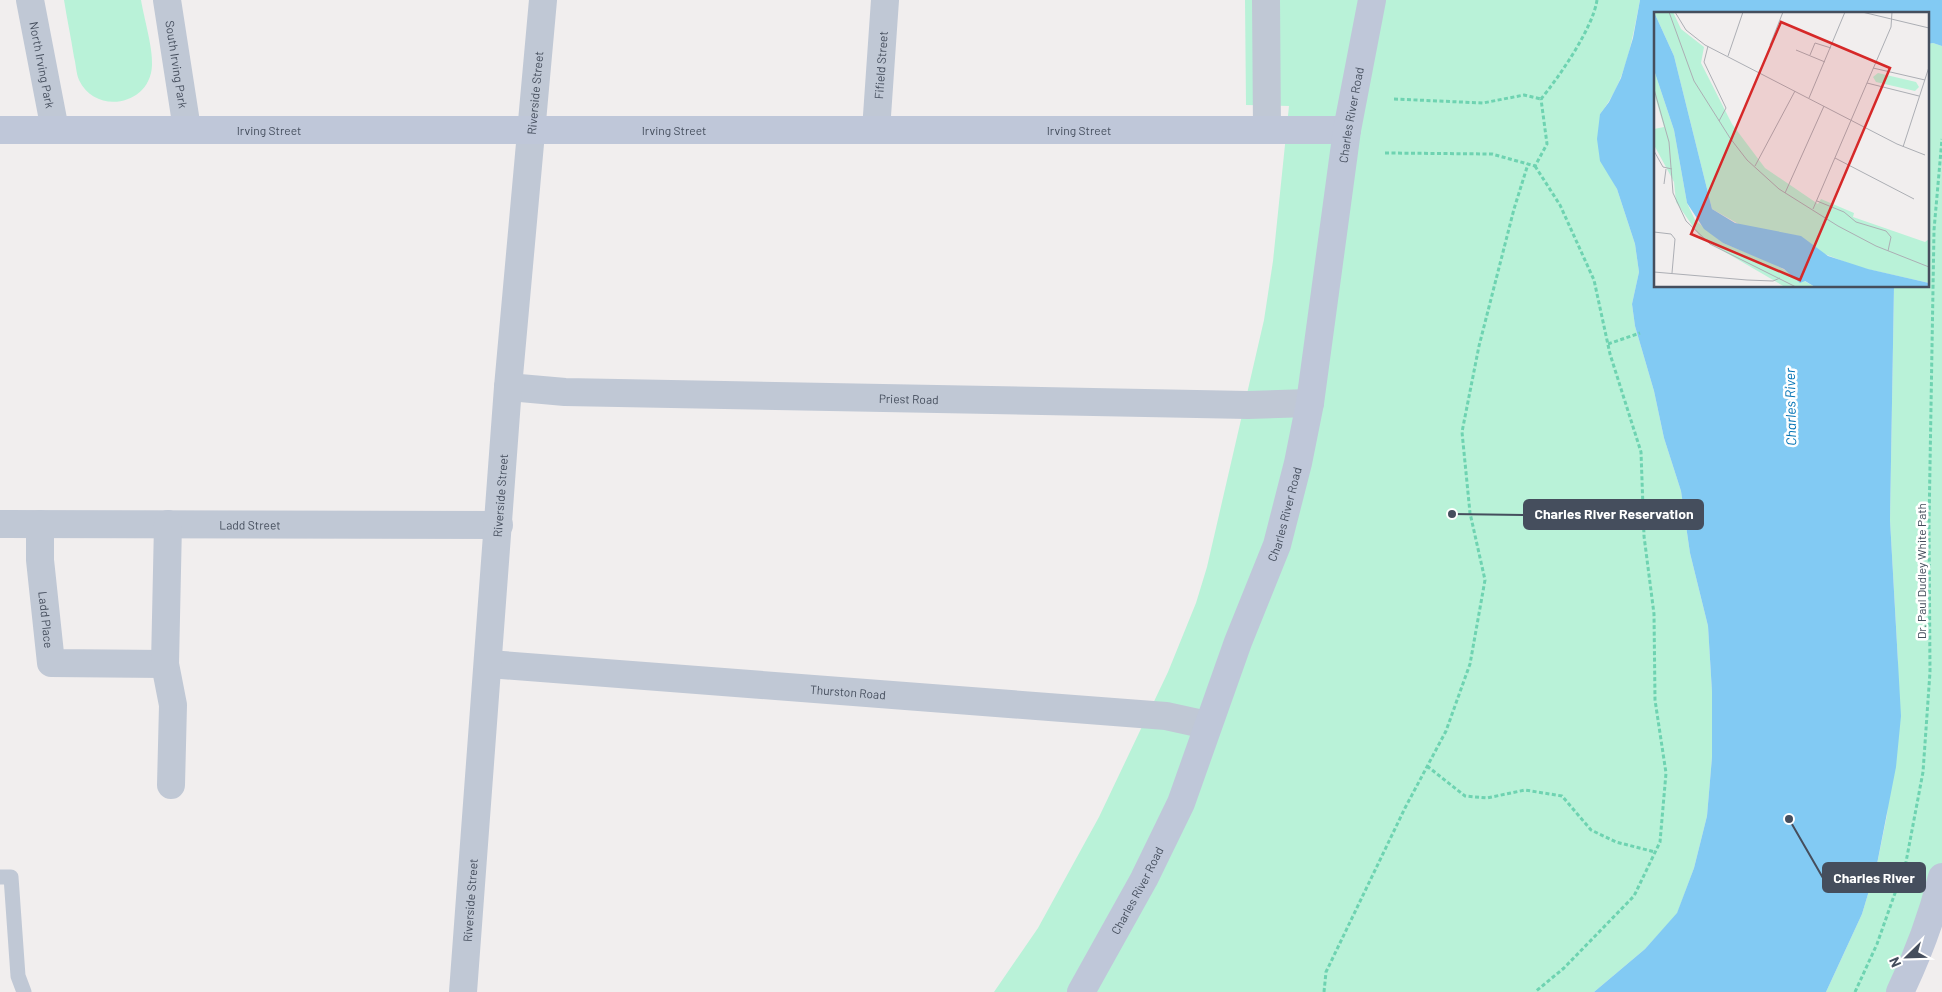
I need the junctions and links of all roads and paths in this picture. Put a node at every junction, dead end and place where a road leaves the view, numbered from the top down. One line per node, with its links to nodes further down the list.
1 (30, 0): 14 (street, North Irving Park)
2 (167, 0): 10 (street, South Irving Park)
3 (543, 0): 11 (street, Riverside Street)
4 (885, 0): 15 (street, Fifield Street)
5 (1266, 0): 12 (street)
6 (1372, 0): 16 (street, Charles River Road)
7 (1597, 0): 9 (path)
8 (1394, 99): 9 (path)
9 (1541, 99): 20 (path)
10 (187, 129): 11 (street, Irving Street); 14 (street, Irving Street)
11 (533, 129): 15 (street, Irving Street); 23 (street, Riverside Street)
12 (1267, 129): 15 (street, Irving Street); 16 (street, Irving Street)
13 (0, 130): 14 (street, Irving Street)
14 (56, 130)
15 (876, 130)
16 (1346, 130): 24 (street, Charles River Road)
17 (1942, 139): 42 (path, Dr. Paul Dudley White Path)
18 (1385, 153): 19 (path)
19 (1528, 164): 20 (path); 32 (path)
20 (1535, 166): 22 (path)
21 (1640, 333): 22 (path)
22 (1608, 344): 34 (path)
23 (508, 387): 24 (street, Priest Road); 28 (street, Riverside Street)
24 (1310, 403): 31 (street, Charles River Road)
25 (0, 524): 26 (street, Ladd Street)
26 (40, 524): 27 (street, Ladd Street); 29 (street, Ladd Place)
27 (168, 524): 28 (street, Ladd Street); 29 (street)
28 (499, 525): 30 (street, Riverside Street)
29 (166, 664): 33 (street)
30 (489, 664): 31 (street, Thurston Road); 38 (street, Riverside Street)
31 (1207, 725): 39 (street, Charles River Road)
32 (1427, 766): 34 (path); 40 (path)
33 (171, 785)
34 (1655, 852): 41 (path)
35 (0, 877): 37 (lane)
36 (1942, 877): 43 (street)
37 (24, 992)
38 (463, 992)
39 (1081, 992)
40 (1324, 992)
41 (1535, 992)
42 (1855, 992)
43 (1900, 992)

